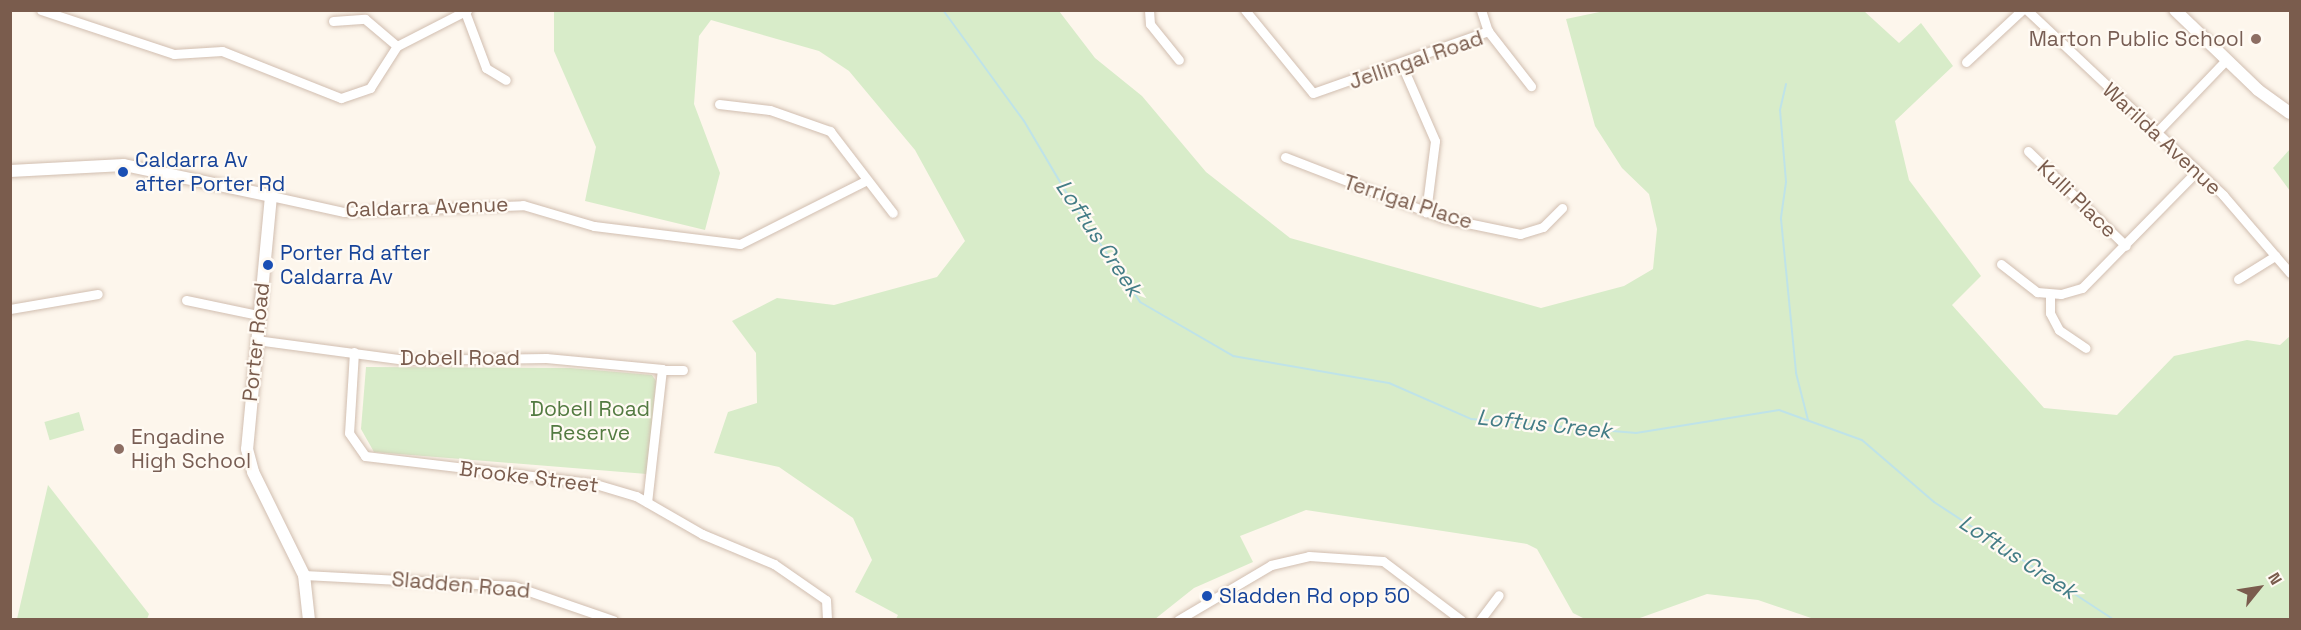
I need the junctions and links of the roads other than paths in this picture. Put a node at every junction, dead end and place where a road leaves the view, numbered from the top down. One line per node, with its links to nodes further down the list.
1 (42, 10): 11 (street)
2 (1149, 10): 12 (street)
3 (1245, 10): 15 (street, Jellingal Road)
4 (1481, 10): 10 (street)
5 (2022, 10): 14 (street)
6 (2027, 10): 20 (street, Warilda Avenue)
7 (2175, 10): 13 (street)
8 (466, 11): 11 (street); 16 (street)
9 (333, 21): 11 (street)
10 (1488, 31): 15 (street, Jellingal Road); 17 (street, Jellingal Road)
11 (397, 46)
12 (1179, 60)
13 (2226, 60): 19 (street); 20 (street)
14 (1966, 62)
15 (1401, 63): 28 (street)
16 (506, 80)
17 (1531, 86)
18 (719, 104): 25 (street)
19 (2290, 113)
20 (2156, 133): 24 (street, Warilda Avenue)
21 (2028, 152): 30 (street, Kulli Place)
22 (1285, 157): 28 (street, Terrigal Place)
23 (10, 171): 26 (street, Caldarra Avenue)
24 (2197, 171): 30 (street); 31 (street, Warilda Avenue)
25 (865, 181): 26 (street, Caldarra Avenue); 29 (street)
26 (271, 196): 39 (street, Porter Road)
27 (1562, 208): 28 (street, Terrigal Place)
28 (1426, 212)
29 (892, 213)
30 (2126, 246): 36 (street)
31 (2276, 256): 33 (street, Warilda Avenue); 34 (street)
32 (2001, 264): 36 (street)
33 (2290, 273)
34 (2238, 279)
35 (98, 294): 38 (street)
36 (2050, 295): 41 (street)
37 (186, 300): 39 (street)
38 (10, 309)
39 (258, 315): 40 (street, Porter Road)
40 (256, 340): 42 (street, Dobell Road); 46 (street, Porter Road)
41 (2086, 348)
42 (354, 352): 43 (street, Dobell Road); 45 (street, Brooke Street)
43 (663, 370): 44 (street, Dobell Road); 45 (street)
44 (683, 370)
45 (647, 502): 50 (street, Brooke Street)
46 (304, 575): 48 (street, Porter Road); 49 (street, Sladden Road)
47 (1499, 596): 53 (street)
48 (309, 620)
49 (613, 620)
50 (827, 620)
51 (1178, 620): 52 (street)
52 (1461, 620)
53 (1480, 620)

